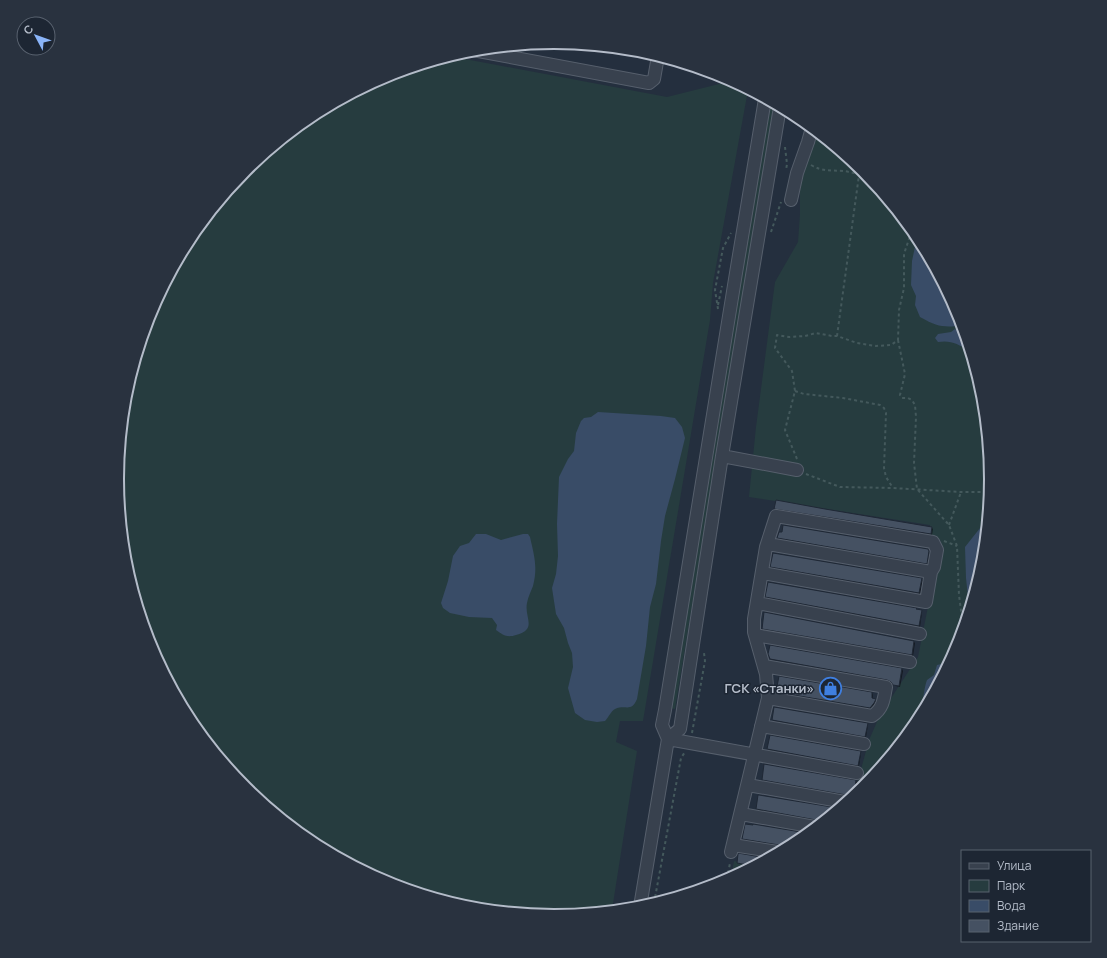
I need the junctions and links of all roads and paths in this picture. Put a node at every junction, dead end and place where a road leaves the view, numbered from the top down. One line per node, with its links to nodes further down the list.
1 (493, 54): 2 (street)
2 (657, 62)
3 (765, 105): 34 (street)
4 (779, 113): 16 (street)
5 (810, 134): 6 (street)
6 (802, 159): 7 (path); 9 (street)
7 (858, 175)
8 (859, 175): 13 (path)
9 (791, 200)
10 (731, 232): 12 (path)
11 (909, 238): 14 (path)
12 (718, 309)
13 (837, 336): 14 (path); 15 (path)
14 (898, 340): 19 (path)
15 (795, 391): 17 (path); 18 (path)
16 (722, 456): 17 (street); 34 (street)
17 (797, 470): 18 (path)
18 (893, 488): 19 (path)
19 (917, 489): 20 (path); 22 (path)
20 (961, 492): 21 (path); 22 (path)
21 (984, 492)
22 (949, 525): 27 (path)
23 (768, 544): 24 (street); 24 (street); 25 (street)
24 (931, 572): 25 (street)
25 (762, 573): 26 (street)
26 (757, 603): 28 (street); 29 (street)
27 (961, 616)
28 (920, 634)
29 (755, 635): 30 (street); 31 (street)
30 (910, 662)
31 (764, 666): 32 (street); 32 (street)
32 (768, 698): 33 (street)
33 (761, 726): 35 (street); 36 (street)
34 (668, 739): 36 (street); 45 (street)
35 (864, 744)
36 (755, 755): 37 (street); 38 (street)
37 (857, 774)
38 (748, 785): 39 (street); 40 (street)
39 (838, 801)
40 (741, 814): 41 (street); 42 (street)
41 (807, 826)
42 (732, 848): 43 (street); 44 (path)
43 (768, 851)
44 (728, 872)
45 (641, 900)

